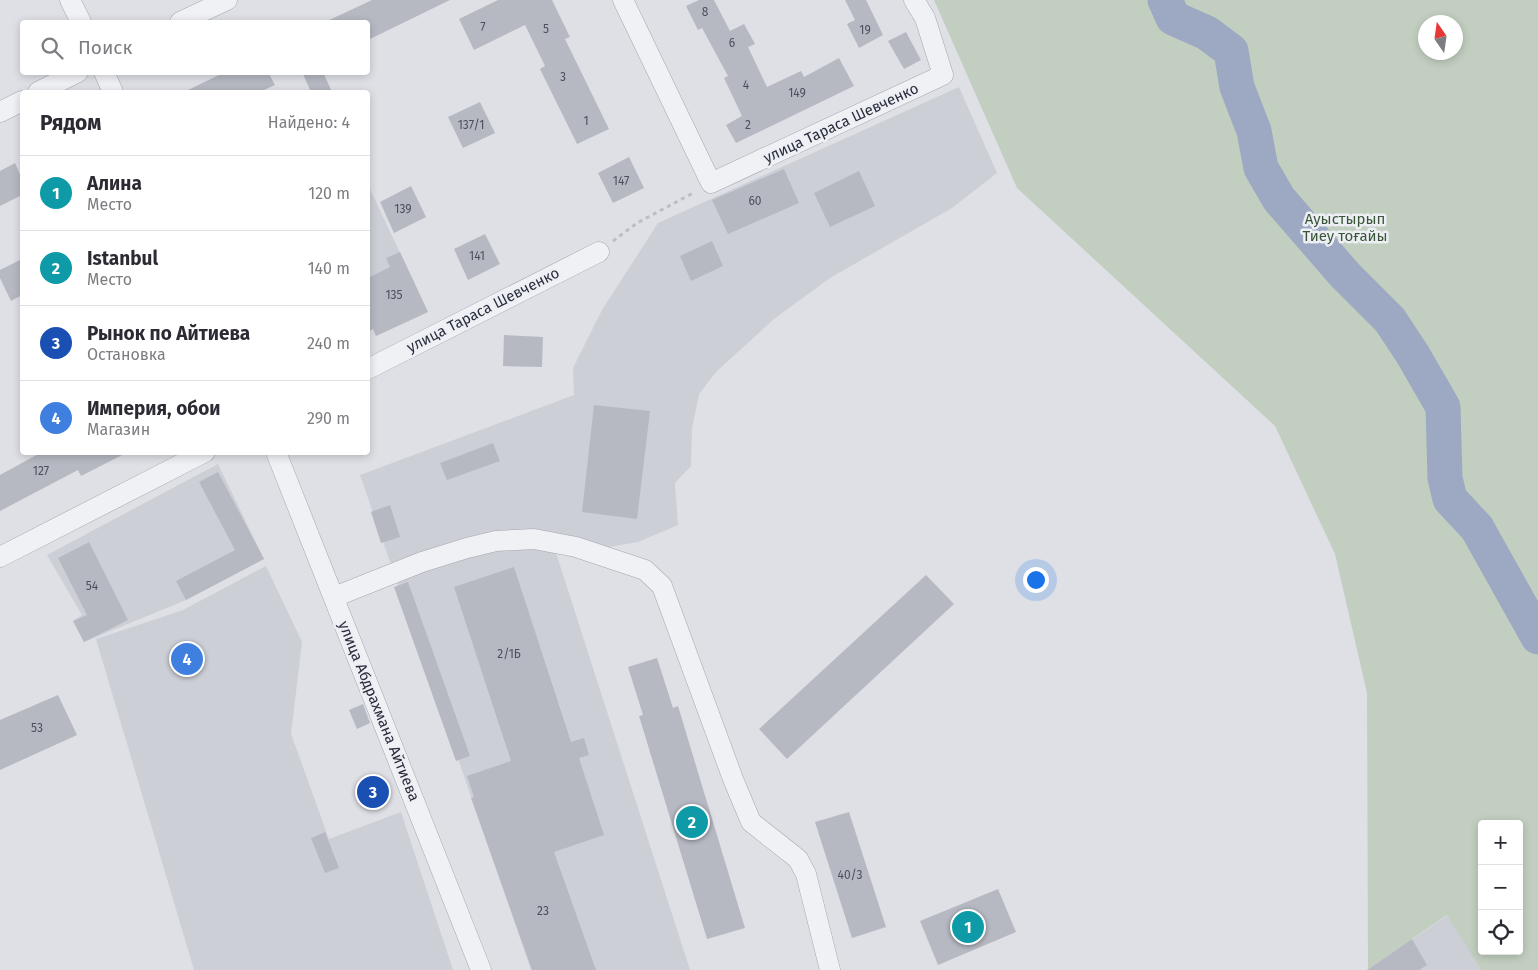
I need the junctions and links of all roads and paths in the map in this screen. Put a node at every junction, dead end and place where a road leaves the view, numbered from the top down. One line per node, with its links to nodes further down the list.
1 (70, 0): 5 (street)
2 (227, 0): 6 (street)
3 (623, 0): 13 (street)
4 (914, 0): 13 (street, улица Тараса Шевченко)
5 (80, 20)
6 (184, 20)
7 (72, 75): 9 (street)
8 (105, 75): 10 (street)
9 (42, 90)
10 (112, 90)
11 (20, 101): 12 (street)
12 (0, 112)
13 (711, 183): 14 (path)
14 (599, 252): 15 (street, улица Тараса Шевченко)
15 (370, 368)
16 (199, 455): 18 (street)
17 (277, 455): 19 (street, улица Абдрахмана Айтиева)
18 (0, 557)
19 (334, 597): 20 (street, улица Абдрахмана Айтиева); 21 (street)
20 (481, 970)
21 (830, 970)

